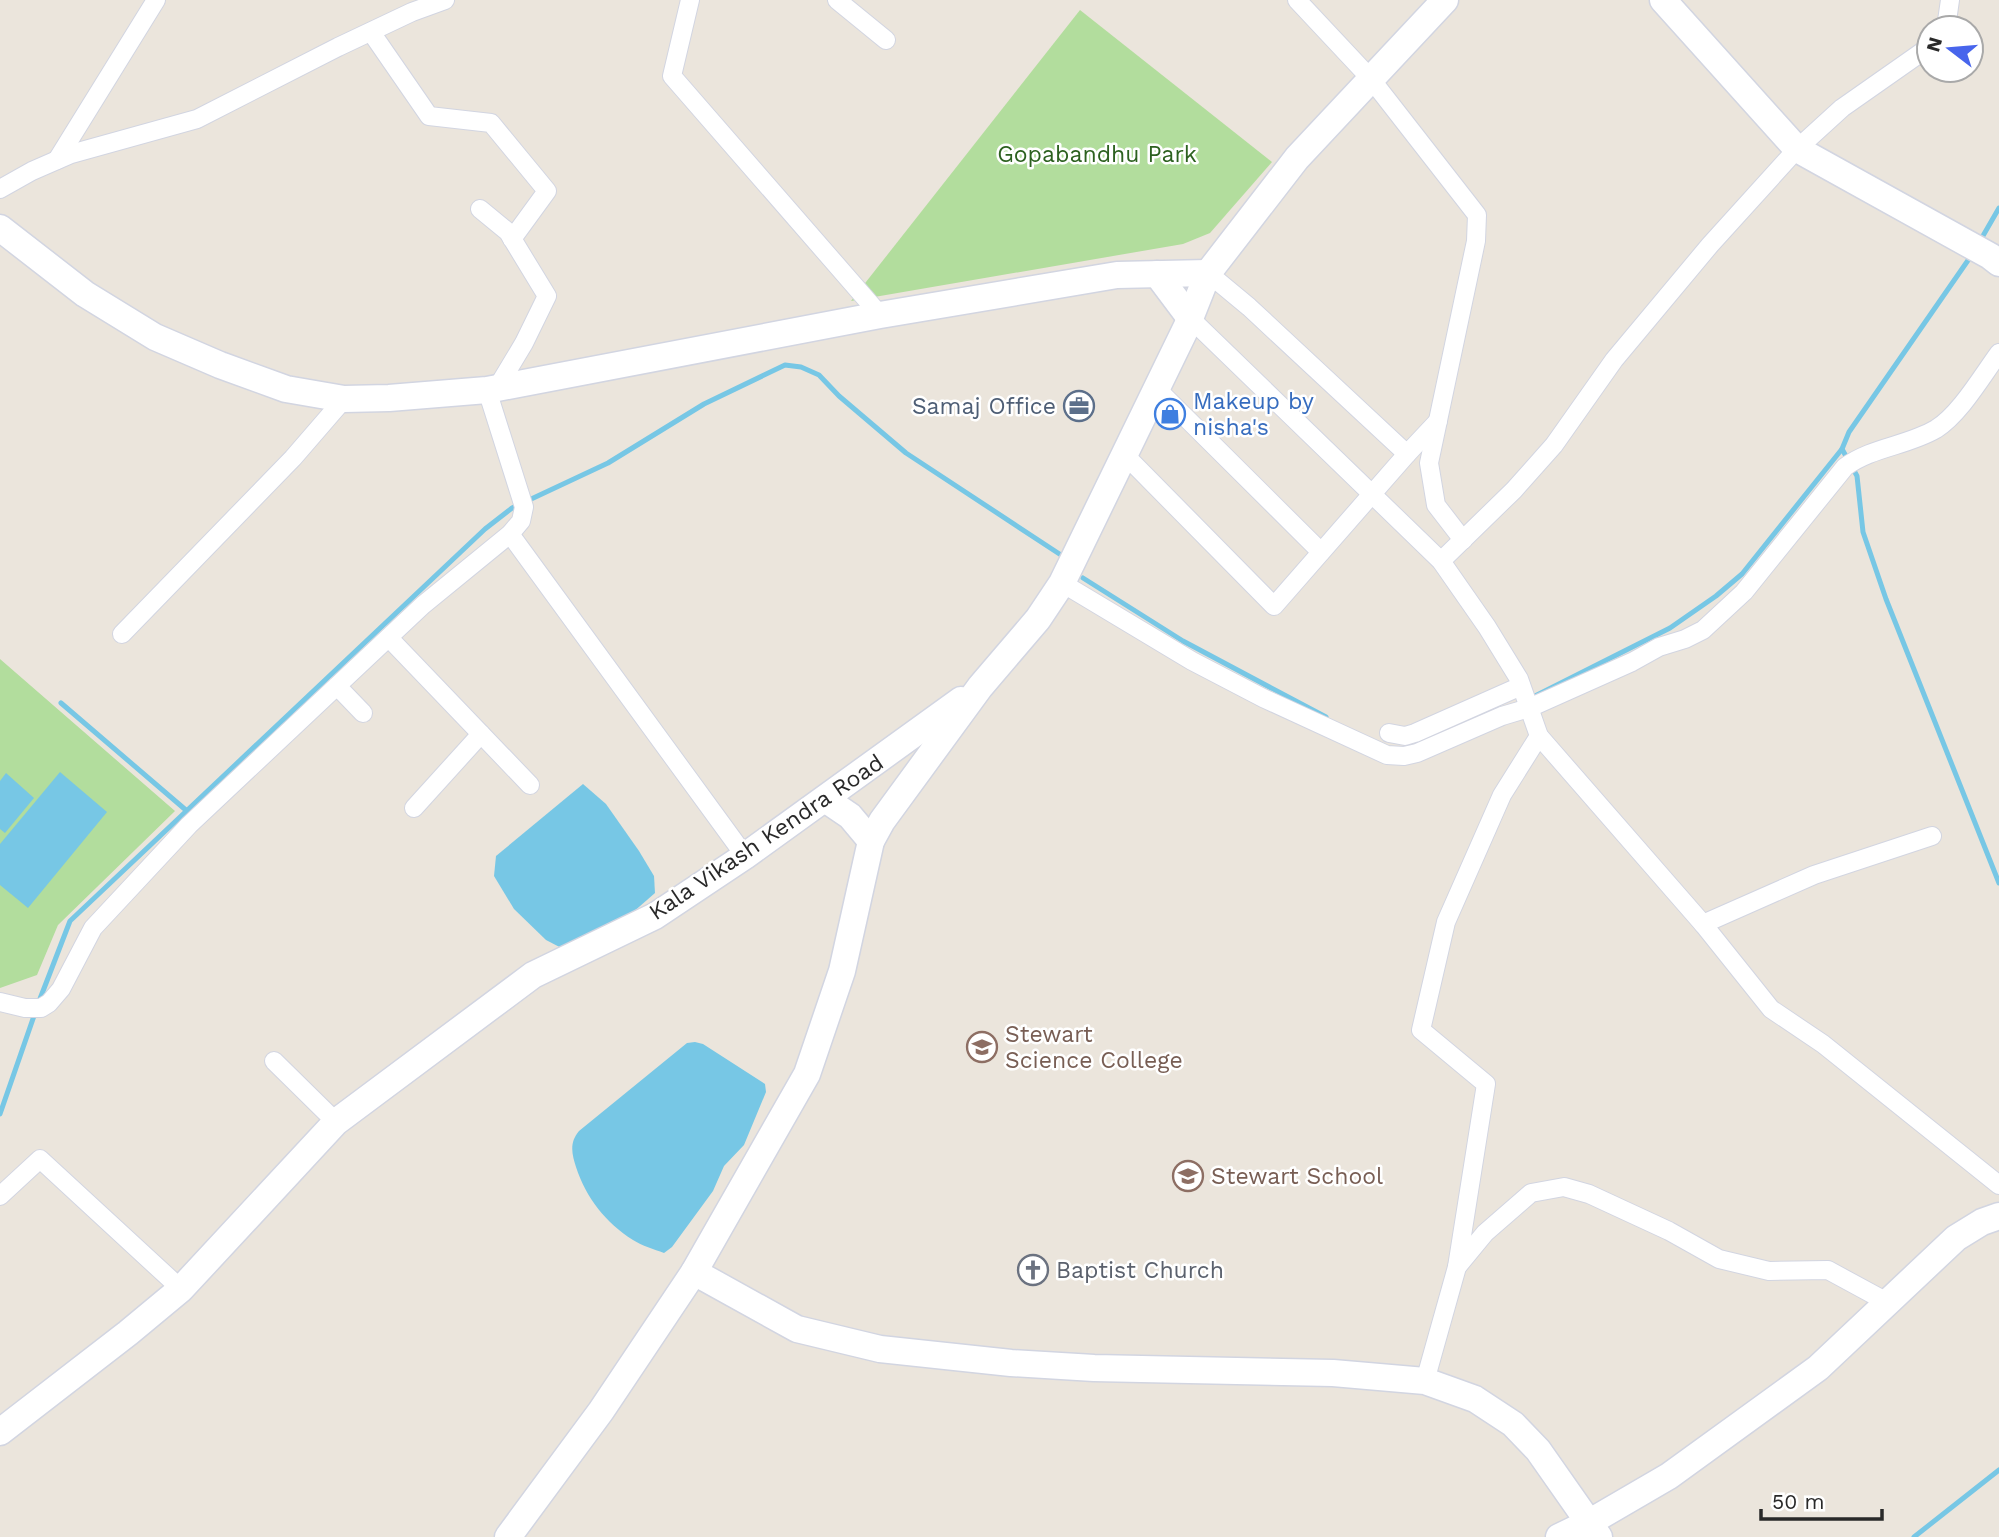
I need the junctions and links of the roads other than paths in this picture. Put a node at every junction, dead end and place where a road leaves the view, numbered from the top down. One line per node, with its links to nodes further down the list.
1 (156, 0): 13 (street)
2 (444, 0): 8 (street)
3 (690, 0): 21 (street)
4 (837, 0): 9 (street)
5 (1297, 0): 11 (street)
6 (1663, 0): 12 (street)
7 (1434, 4): 11 (street)
8 (370, 32): 13 (street); 17 (street)
9 (886, 40)
10 (1915, 57): 12 (street)
11 (1371, 79): 19 (street); 27 (street)
12 (1797, 149): 18 (street); 32 (street)
13 (57, 160): 14 (street)
14 (0, 189)
15 (480, 209): 17 (street)
16 (0, 228): 26 (street)
17 (512, 239): 24 (street)
18 (1992, 252)
19 (1209, 273): 20 (street); 22 (street); 28 (street)
20 (1157, 274): 21 (street); 22 (street)
21 (880, 315): 24 (street)
22 (1190, 318): 25 (street); 30 (street)
23 (1999, 354): 41 (street)
24 (492, 389): 26 (street); 31 (street)
25 (1157, 389): 29 (street); 33 (street)
26 (344, 399): 36 (street)
27 (1440, 419): 28 (street); 32 (street)
28 (1407, 454): 30 (street)
29 (1125, 455): 33 (street); 35 (street)
30 (1371, 494): 33 (street); 34 (street)
31 (510, 534): 37 (street); 51 (street)
32 (1463, 540): 34 (street)
33 (1321, 552)
34 (1441, 561): 39 (street)
35 (1062, 583): 40 (street); 41 (street)
36 (122, 634)
37 (389, 638): 38 (street); 44 (street)
38 (337, 686): 42 (street); 53 (street)
39 (1521, 686): 41 (street); 43 (street)
40 (980, 687): 47 (street, Kala Vikash Kendra Road); 50 (street)
41 (1529, 708): 45 (street)
42 (363, 713)
43 (1389, 733)
44 (481, 734): 46 (street); 48 (street)
45 (1539, 736): 52 (street); 59 (street)
46 (530, 785)
47 (825, 799): 50 (street); 51 (street, Kala Vikash Kendra Road)
48 (414, 808)
49 (1933, 836): 52 (street)
50 (871, 841): 60 (street)
51 (745, 856): 55 (street, Kala Vikash Kendra Road)
52 (1703, 923): 56 (street)
53 (0, 1002)
54 (274, 1061): 55 (street)
55 (336, 1122): 61 (street, Kala Vikash Kendra Road)
56 (1999, 1185)
57 (0, 1196): 61 (street)
58 (1999, 1216): 62 (street)
59 (1457, 1267): 62 (street); 63 (street)
60 (694, 1272): 63 (street); 66 (street)
61 (181, 1289): 64 (street, Kala Vikash Kendra Road)
62 (1887, 1302): 65 (street)
63 (1425, 1381): 65 (street)
64 (0, 1432)
65 (1594, 1530): 67 (street)
66 (508, 1537)
67 (1559, 1537)

